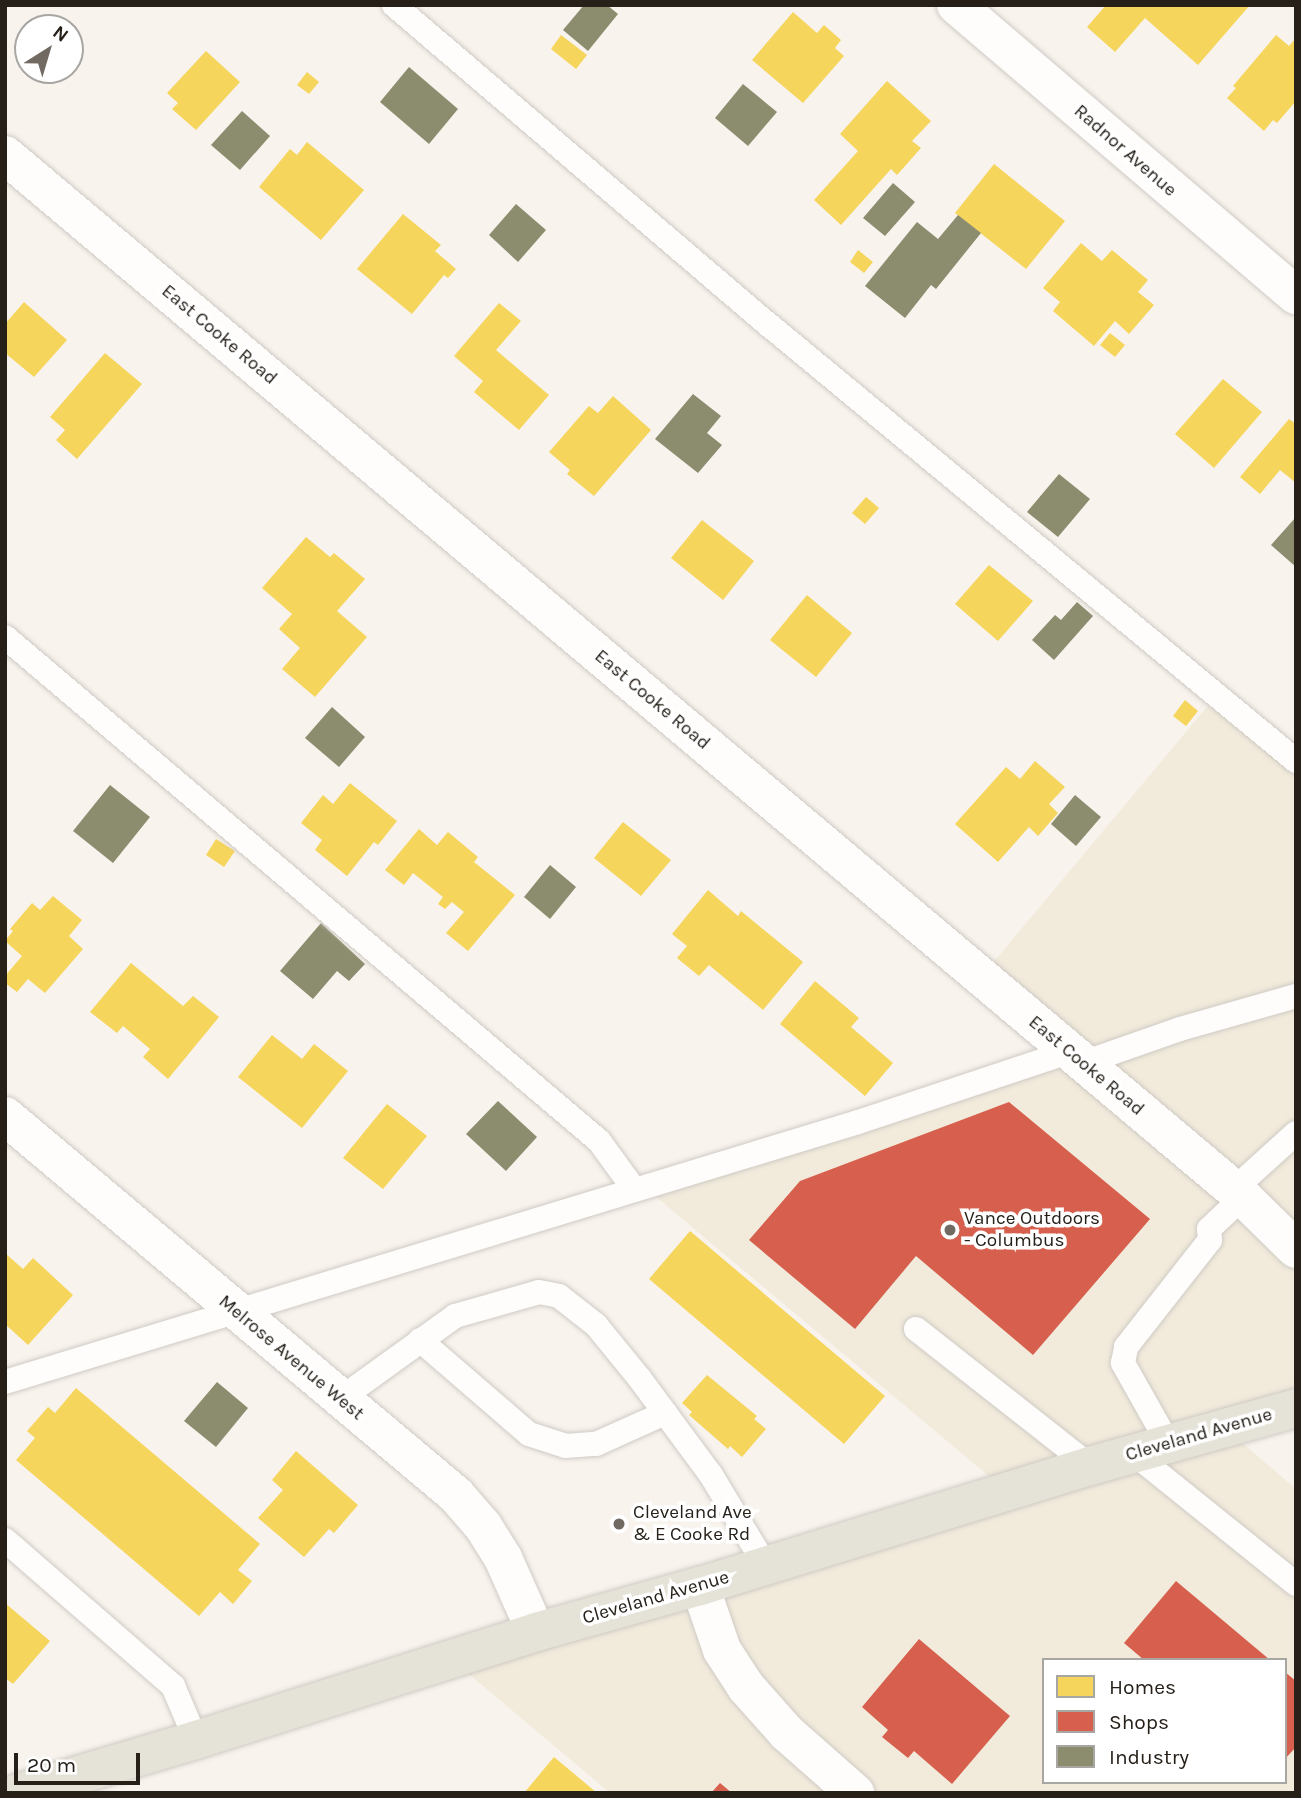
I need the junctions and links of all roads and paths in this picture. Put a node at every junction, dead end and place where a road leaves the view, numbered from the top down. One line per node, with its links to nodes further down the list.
1 (394, 5): 6 (lane)
2 (956, 5): 4 (street, Radnor Avenue)
3 (5, 155): 8 (street, East Cooke Road)
4 (1296, 295)
5 (5, 637): 11 (lane)
6 (1296, 761)
7 (1296, 996): 8 (lane)
8 (1076, 1058): 11 (lane); 12 (street, East Cooke Road)
9 (5, 1116): 14 (street, Melrose Avenue West)
10 (1296, 1133): 12 (lane)
11 (634, 1189): 14 (lane)
12 (1238, 1193): 13 (street, East Cooke Road); 21 (lane)
13 (1296, 1249)
14 (235, 1312): 17 (lane); 18 (street, Melrose Avenue West)
15 (916, 1329): 22 (lane)
16 (420, 1340): 18 (lane); 20 (lane); 20 (lane)
17 (5, 1382)
18 (340, 1399): 27 (street, Melrose Avenue West)
19 (1296, 1408): 21 (main road, Cleveland Avenue)
20 (665, 1413): 24 (lane)
21 (1151, 1448): 22 (main road, Cleveland Avenue); 25 (lane)
22 (1090, 1466): 24 (main road, Cleveland Avenue)
23 (5, 1540): 28 (lane)
24 (766, 1566): 26 (main road, Cleveland Avenue)
25 (1296, 1584)
26 (700, 1586): 27 (main road, Cleveland Avenue); 30 (street)
27 (536, 1632): 28 (main road, Cleveland Avenue)
28 (196, 1740): 29 (main road, Cleveland Avenue)
29 (18, 1793)
30 (855, 1793)

